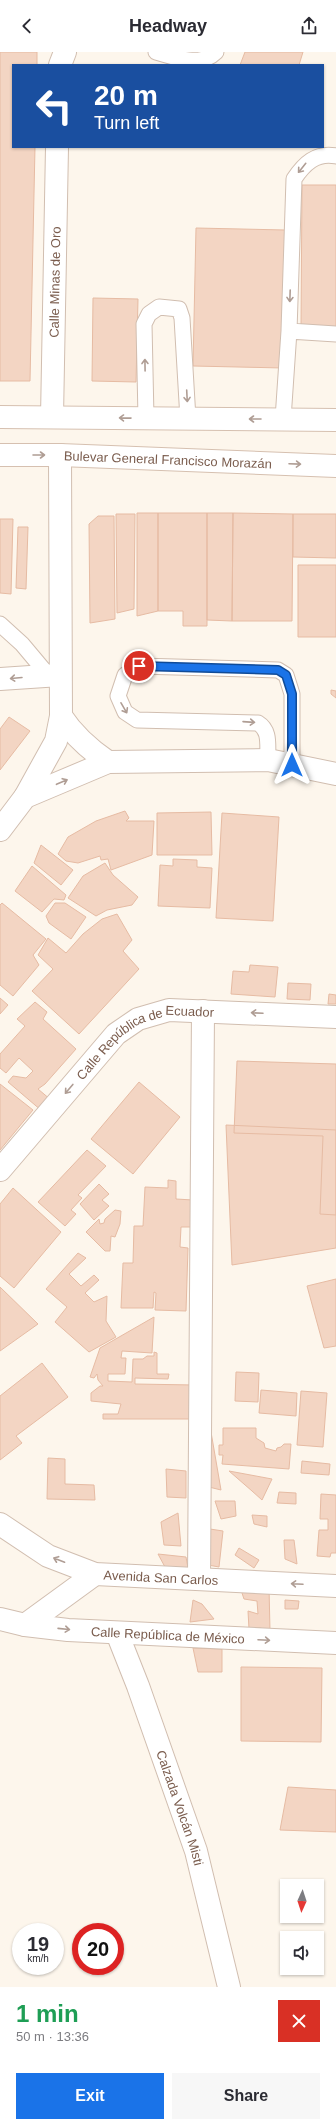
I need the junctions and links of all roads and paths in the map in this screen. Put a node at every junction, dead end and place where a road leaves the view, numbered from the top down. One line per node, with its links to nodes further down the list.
1 (65, 52): 4 (street)
2 (156, 52): 3 (lane)
3 (216, 52)
4 (60, 64)
5 (57, 148): 10 (street, Calle Minas de Oro)
6 (336, 156): 7 (lane, one-way to 7)
7 (289, 331): 8 (lane); 13 (lane)
8 (336, 334)
9 (0, 417): 10 (street)
10 (52, 417): 11 (street, one-way to 10)
11 (146, 418): 12 (street); 12 (lane, one-way to 12)
12 (188, 419): 13 (street, one-way to 12)
13 (283, 419): 14 (street)
14 (336, 420)
15 (0, 455): 16 (street, Bulevar General Francisco Morazán, one-way to 16)
16 (60, 455): 17 (street, Bulevar General Francisco Morazán, one-way to 17); 19 (street)
17 (336, 466)
18 (0, 624): 19 (lane)
19 (54, 675): 20 (street, one-way to 20); 21 (street)
20 (0, 679)
21 (62, 716): 23 (street); 26 (street)
22 (268, 760): 23 (street); 24 (street); 24 (lane, one-way to 22)
23 (108, 762): 26 (street, one-way to 23)
24 (292, 765): 25 (street)
25 (336, 774)
26 (25, 797): 27 (street)
27 (0, 830)
28 (202, 1011): 29 (street, Calle República de Ecuador, one-way to 28); 30 (street, Calle República de Ecuador, one-way to 30); 33 (street)
29 (336, 1017)
30 (0, 1170)
31 (0, 1524): 32 (street, Avenida San Carlos, one-way to 31)
32 (95, 1574): 33 (street, Avenida San Carlos); 36 (street)
33 (199, 1579): 34 (street, Avenida San Carlos, one-way to 33)
34 (336, 1586)
35 (0, 1619): 36 (street, Calle República de México)
36 (25, 1625): 37 (street, Calle República de México, one-way to 37)
37 (117, 1633): 38 (street, Calle República de México, one-way to 38); 39 (street, Calzada Volcán Misti)
38 (336, 1643)
39 (229, 1987)

